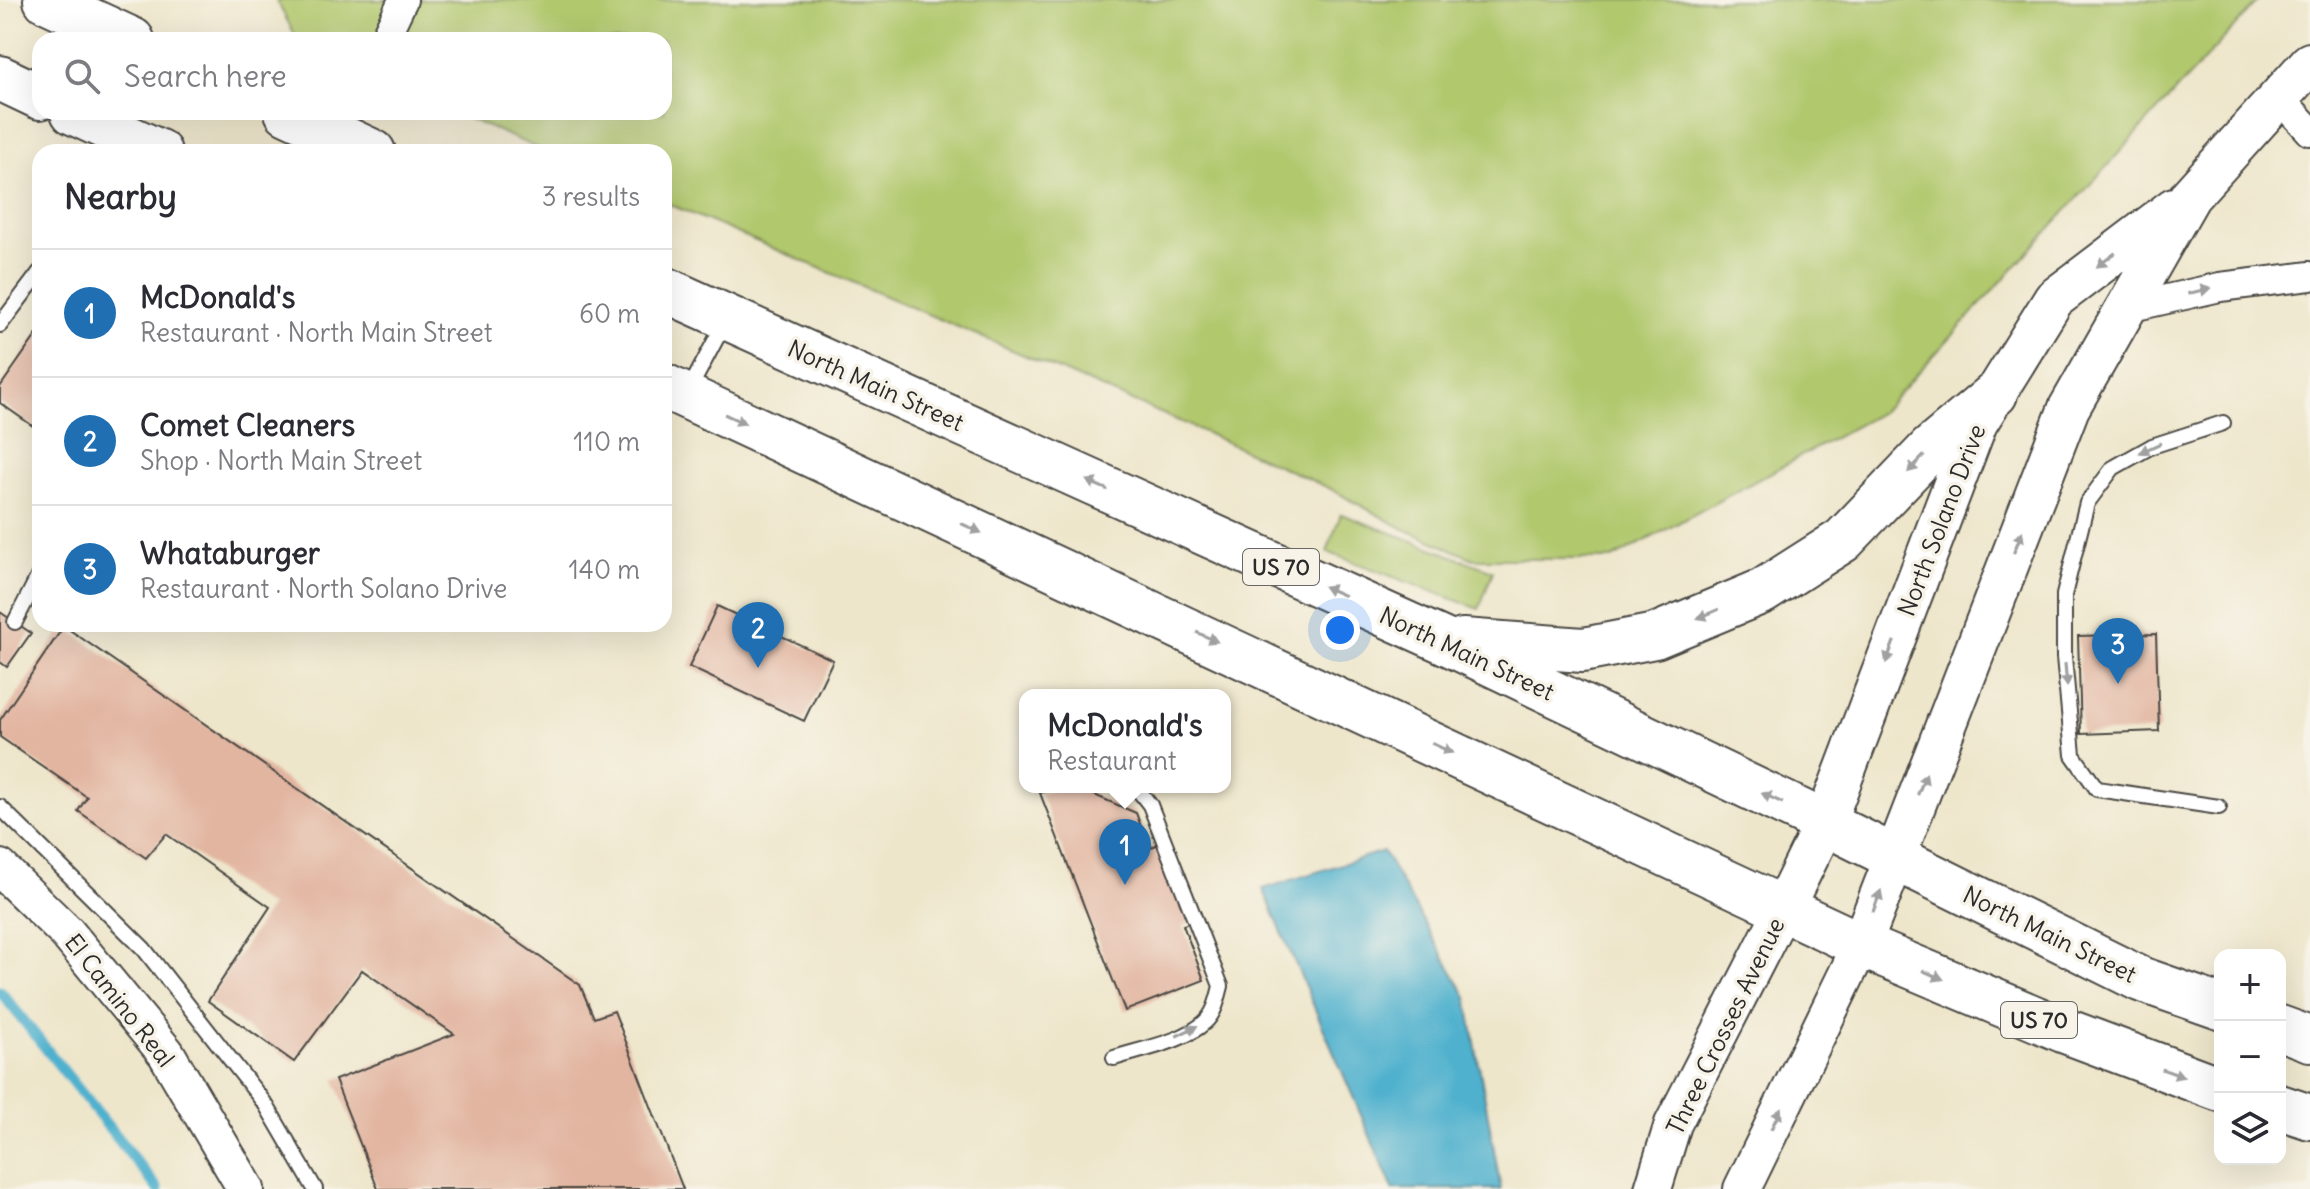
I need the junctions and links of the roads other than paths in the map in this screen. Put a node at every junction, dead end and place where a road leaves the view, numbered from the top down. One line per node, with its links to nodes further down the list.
1 (46, 0): 3 (main road)
2 (403, 0): 4 (street)
3 (115, 32)
4 (388, 32)
5 (2310, 63): 8 (main road, North Solano Drive)
6 (0, 78): 7 (main road)
7 (32, 93)
8 (2279, 97): 11 (street); 14 (main road, North Solano Drive)
9 (90, 120): 13 (main road)
10 (312, 120): 12 (main road)
11 (2310, 131)
12 (355, 134)
13 (142, 144)
14 (2190, 196): 18 (main road, North Solano Drive); 22 (main road, North Solano Drive, one-way to 22)
15 (2310, 276): 18 (street, one-way to 15)
16 (32, 283): 20 (lane)
17 (672, 293): 19 (main road, North Main Street / US 70)
18 (2123, 309): 31 (main road, North Solano Drive, one-way to 18)
19 (727, 318): 21 (lane); 26 (main road, North Main Street / US 70, one-way to 19)
20 (0, 325)
21 (675, 391): 33 (main road, US 70, one-way to 33)
22 (1995, 394): 26 (main road, one-way to 26); 30 (main road, North Solano Drive, one-way to 30)
23 (2223, 423): 29 (lane, one-way to 29)
24 (32, 589): 25 (lane)
25 (15, 622)
26 (1442, 640): 30 (main road, North Main Street / US 70, one-way to 26)
27 (1141, 793): 38 (lane, one-way to 27)
28 (0, 807): 43 (lane)
29 (2219, 807)
30 (1825, 823): 31 (main road, North Main Street / US 70); 33 (main road, North Solano Drive)
31 (1893, 856): 34 (main road, North Solano Drive, one-way to 31); 35 (main road, North Main Street / US 70)
32 (0, 868): 42 (street, El Camino Real)
33 (1783, 909): 34 (main road, US 70); 44 (street, Three Crosses Avenue)
34 (1861, 945): 39 (main road, US 70, one-way to 39); 45 (street, one-way to 34)
35 (2214, 1005)
36 (2286, 1030): 37 (main road)
37 (2310, 1039)
38 (1114, 1058)
39 (2214, 1087)
40 (2286, 1109): 41 (main road)
41 (2310, 1117)
42 (246, 1189)
43 (315, 1189)
44 (1653, 1189)
45 (1742, 1189)

